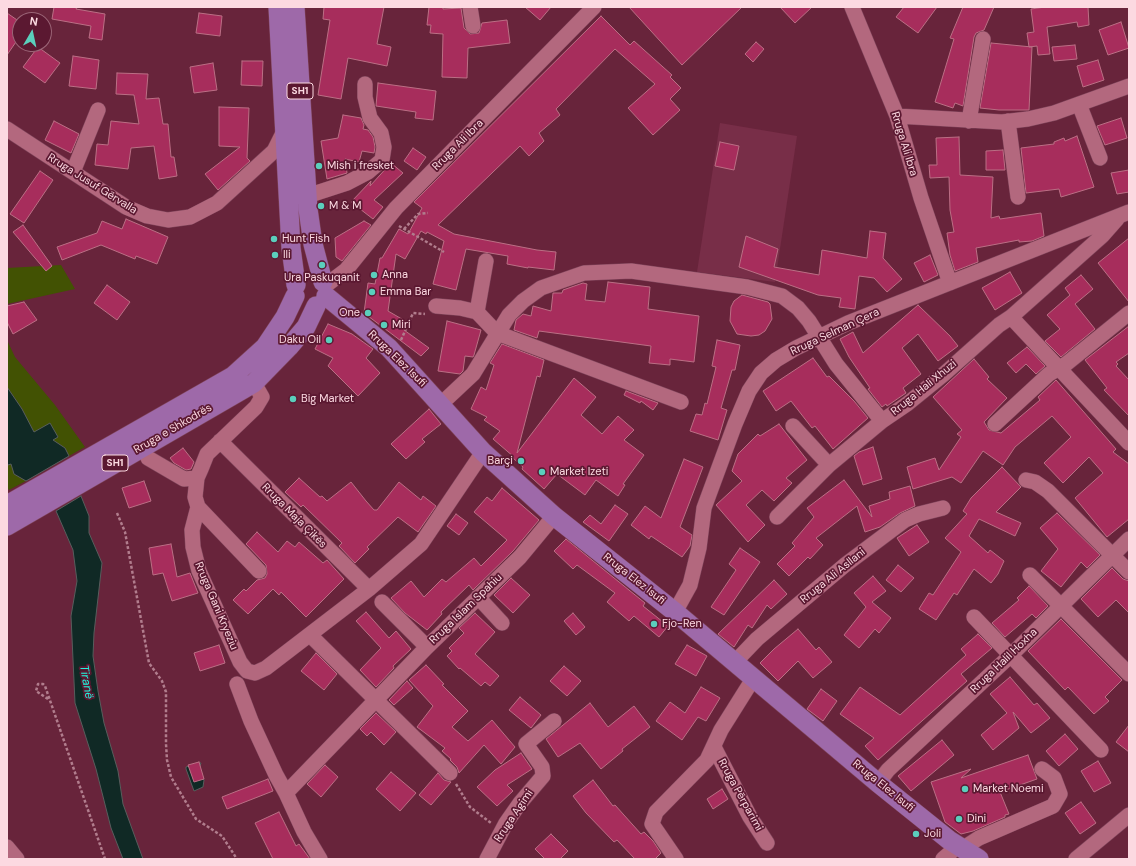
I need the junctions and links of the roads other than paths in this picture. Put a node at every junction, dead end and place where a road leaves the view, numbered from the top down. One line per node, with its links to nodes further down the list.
1 (278, 7): 16 (main road, SH1)
2 (295, 7): 21 (main road, SH1)
3 (470, 7): 6 (street)
4 (594, 7): 27 (street, Rruga Ali Ibra)
5 (852, 7): 12 (street, Rruga Ali Ibra)
6 (473, 26)
7 (983, 39): 13 (street)
8 (365, 84): 21 (street)
9 (1129, 86): 10 (street)
10 (1080, 104): 14 (street); 17 (street)
11 (98, 110): 20 (street)
12 (896, 116): 13 (street); 25 (street, Rruga Ali Ibra)
13 (969, 121): 14 (street)
14 (1008, 121): 22 (street)
15 (7, 129): 20 (street, Rruga Jusuf Gërvalla)
16 (285, 129): 18 (street, Rruga Jusuf Gërvalla); 19 (main road, SH1)
17 (1100, 158)
18 (261, 163): 19 (street); 20 (street, Rruga Jusuf Gërvalla)
19 (287, 168): 26 (main road, SH1)
20 (73, 172)
21 (307, 196): 27 (main road, SH1)
22 (1018, 197)
23 (1124, 215): 25 (street, Rruga Selman Çera); 31 (street, Rruga Hali Xhuzi)
24 (486, 261): 29 (street)
25 (950, 282): 33 (street, Rruga Selman Çera)
26 (296, 290): 27 (main road); 27 (main road); 36 (main road, Rruga e Shkodrës / SH1)
27 (322, 292): 35 (main road, Rruga e Shkodrës / SH1); 38 (main road, Rruga Elez Isufi)
28 (436, 306): 29 (street)
29 (477, 312): 32 (street)
30 (1129, 313): 34 (street)
31 (1011, 317): 34 (street); 39 (street, Rruga Hali Xhuzi)
32 (498, 333): 33 (street, Rruga Hali Xhuzi); 37 (street); 38 (street, Rruga Hali Xhuzi)
33 (820, 336): 39 (street, Rruga Hali Xhuzi); 64 (street, Rruga Selman Çera)
34 (1058, 369): 40 (street); 43 (street)
35 (262, 390): 36 (main road, Rruga e Shkodrës / SH1); 42 (street, Rruga Gani Kryeziu)
36 (220, 393): 49 (main road, Rruga e Shkodrës / SH1); 54 (main road, Rruga e Shkodrës / SH1)
37 (681, 402)
38 (442, 404): 44 (main road, Rruga Elez Isufi)
39 (882, 421): 46 (street)
40 (995, 424)
41 (793, 426): 46 (street)
42 (220, 441): 47 (street, Rruga Gani Kryeziu); 60 (street, Rruga Maja Çikës)
43 (1129, 442)
44 (483, 452): 52 (main road, Rruga Elez Isufi); 60 (street)
45 (148, 458): 47 (street)
46 (829, 465): 53 (street)
47 (197, 478): 50 (street, Rruga Gani Kryeziu)
48 (1026, 480): 56 (street)
49 (7, 505)
50 (198, 507): 57 (street); 71 (street, Rruga Gani Kryeziu)
51 (943, 508): 70 (street, Rruga Ali Asllani)
52 (554, 516): 61 (street, Rruga Islam Spahiu); 64 (main road, Rruga Elez Isufi)
53 (777, 517)
54 (7, 526)
55 (1129, 539): 56 (street, Rruga Halil Hoxha)
56 (1112, 554): 58 (street); 63 (street, Rruga Halil Hoxha)
57 (260, 571)
58 (1129, 572)
59 (1030, 575): 63 (street)
60 (369, 589): 67 (street)
61 (478, 597): 66 (street); 68 (street, Rruga Islam Spahiu)
62 (382, 602): 68 (street)
63 (1061, 605): 69 (street, Rruga Halil Hoxha); 72 (street)
64 (675, 612): 70 (main road, Rruga Elez Isufi)
65 (974, 617): 69 (street)
66 (502, 623)
67 (310, 635): 71 (street); 74 (street)
68 (427, 647): 74 (street, Rruga Islam Spahiu)
69 (1010, 656): 77 (street); 80 (street, Rruga Halil Hoxha)
70 (734, 663): 73 (main road, Rruga Elez Isufi)
71 (247, 671): 81 (street)
72 (1129, 674)
73 (753, 679): 76 (street, Rruga Përparimi); 80 (main road, Rruga Elez Isufi)
74 (376, 701): 79 (street); 81 (street, Rruga Islam Spahiu)
75 (554, 721): 88 (street, Rruga Agimi)
76 (714, 747): 83 (street, Rruga Përparimi); 89 (street, Rruga Përparimi)
77 (1101, 750)
78 (1042, 769): 85 (street)
79 (450, 773)
80 (878, 783): 85 (main road, Rruga Elez Isufi)
81 (286, 793): 87 (street)
82 (1129, 814): 92 (street)
83 (767, 843)
84 (7, 847): 86 (street)
85 (960, 847): 90 (street); 91 (main road, Rruga Elez Isufi)
86 (17, 859)
87 (320, 859)
88 (487, 859)
89 (676, 859)
90 (943, 859)
91 (979, 859)
92 (1076, 859)

